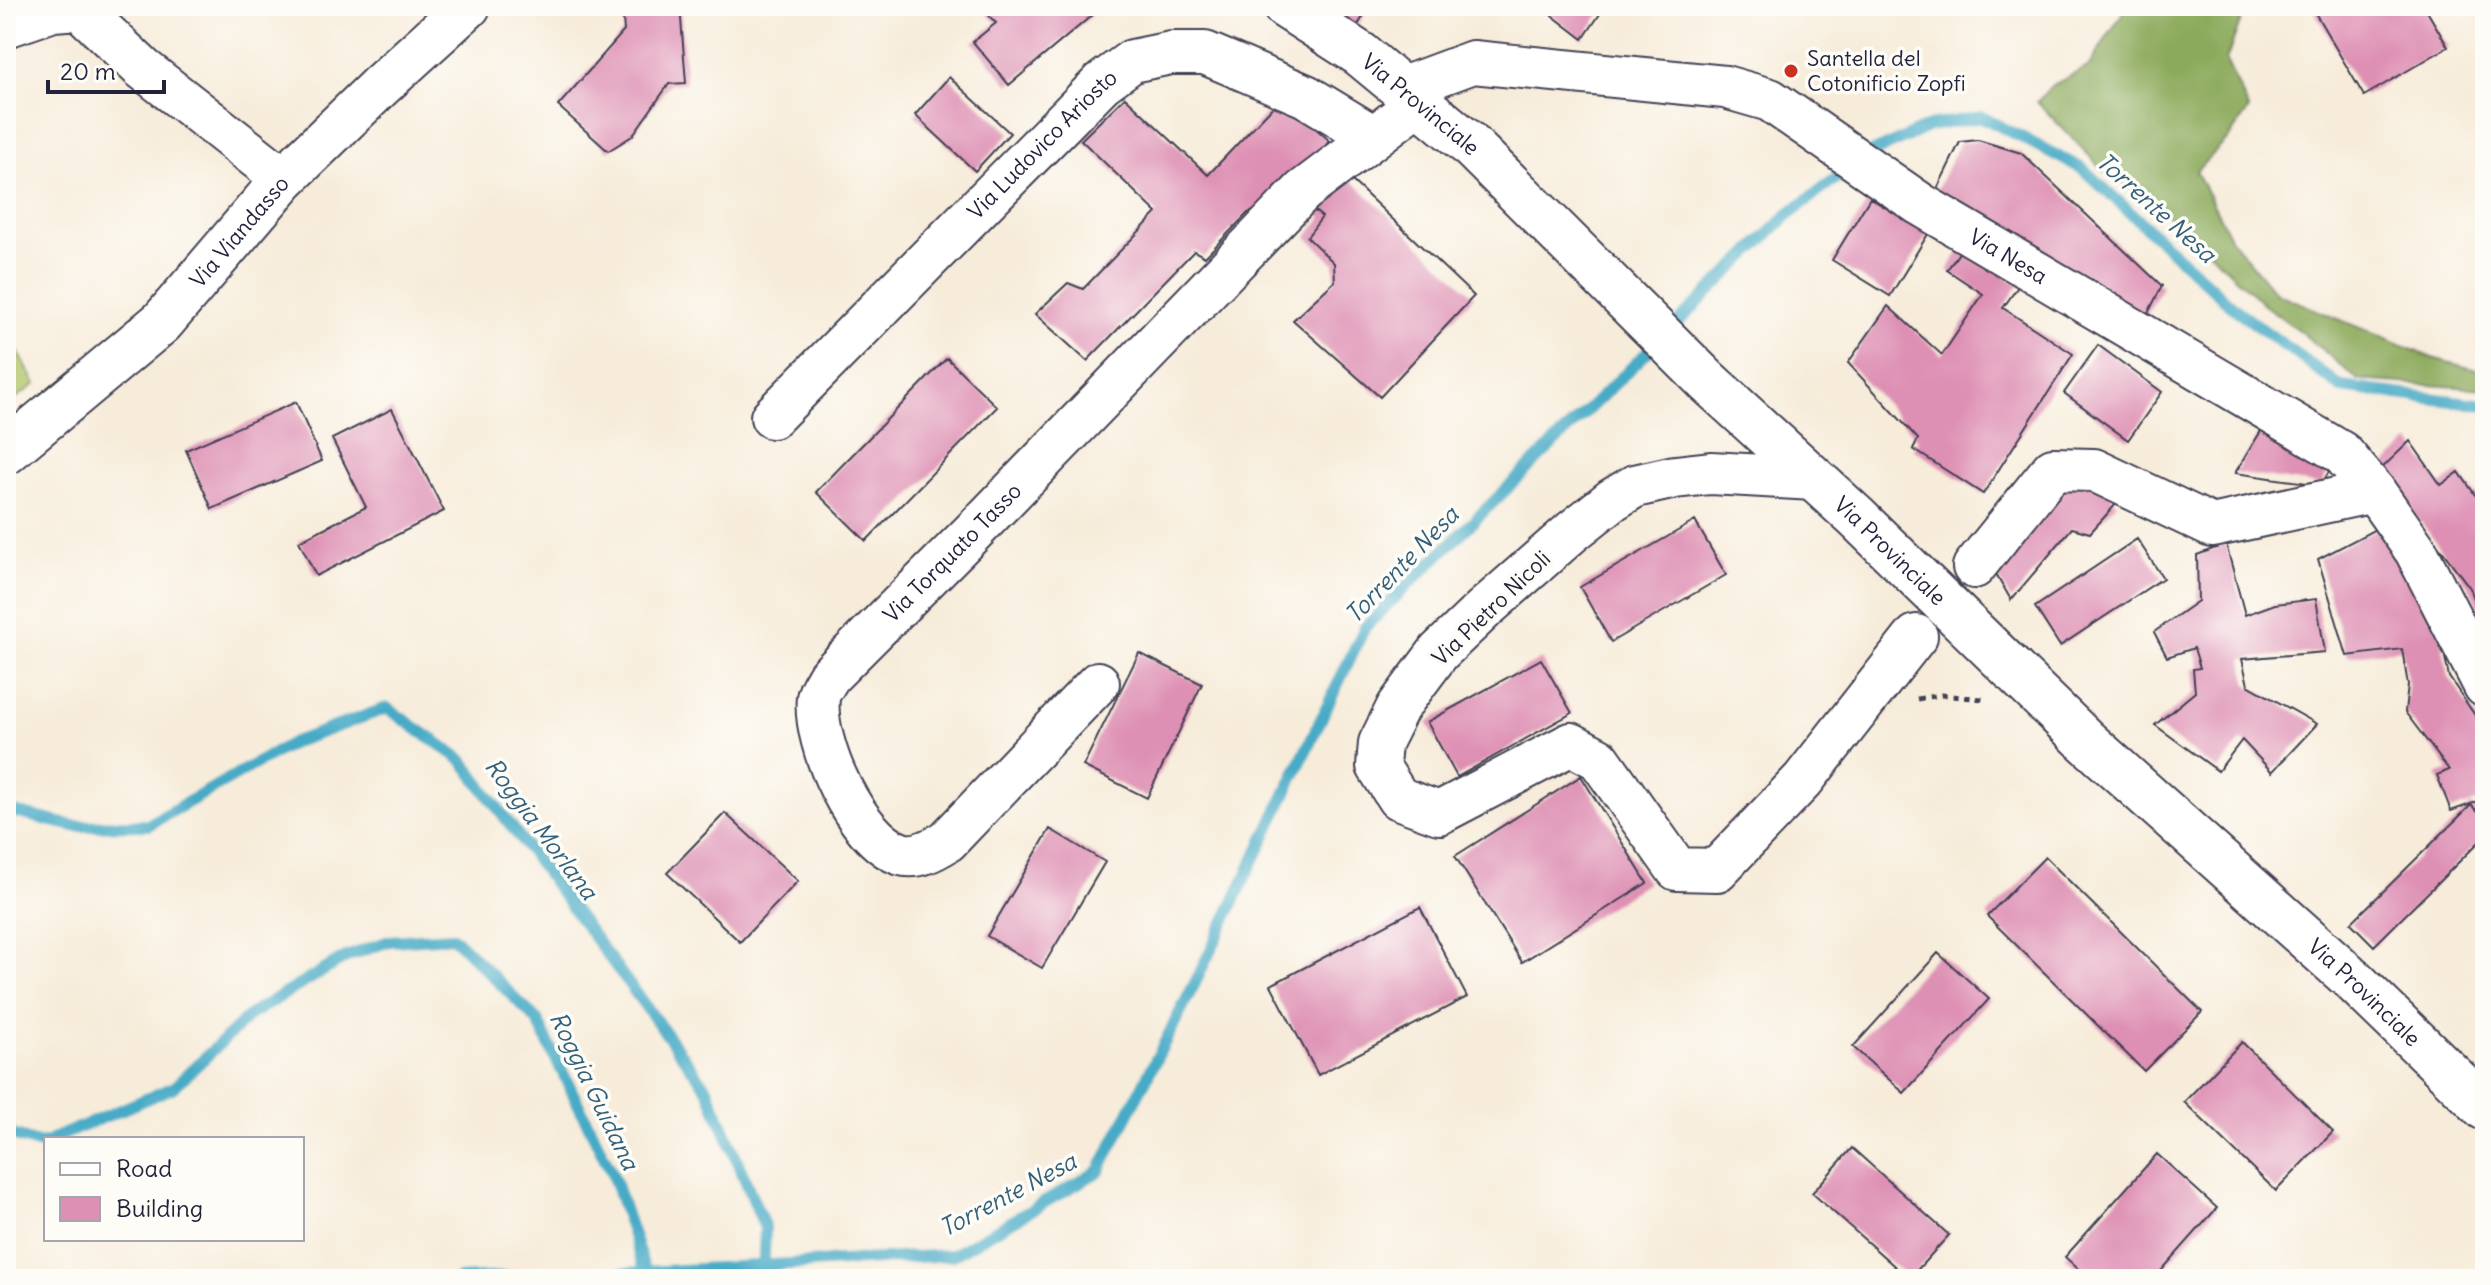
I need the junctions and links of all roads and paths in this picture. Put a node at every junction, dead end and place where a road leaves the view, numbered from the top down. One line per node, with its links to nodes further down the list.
1 (468, 6): 7 (street, Via Viandasso)
2 (1285, 6): 5 (street, Via Provinciale)
3 (79, 7): 4 (street); 7 (street)
4 (6, 26)
5 (1412, 95): 6 (street, Via Torquato Tasso); 10 (street, Via Provinciale); 11 (street, Via Nesa)
6 (1372, 136): 8 (street, Via Ludovico Ariosto); 14 (street, Via Torquato Tasso)
7 (284, 179): 9 (street, Via Viandasso)
8 (772, 417)
9 (6, 452)
10 (1814, 479): 13 (street, Via Pietro Nicoli); 17 (street, Via Provinciale)
11 (2374, 491): 12 (street); 15 (street, Via Nesa)
12 (1974, 567)
13 (1916, 636)
14 (1098, 683)
15 (2485, 686)
16 (1907, 700): 17 (path)
17 (2046, 702): 18 (street, Via Provinciale)
18 (2485, 1108)

